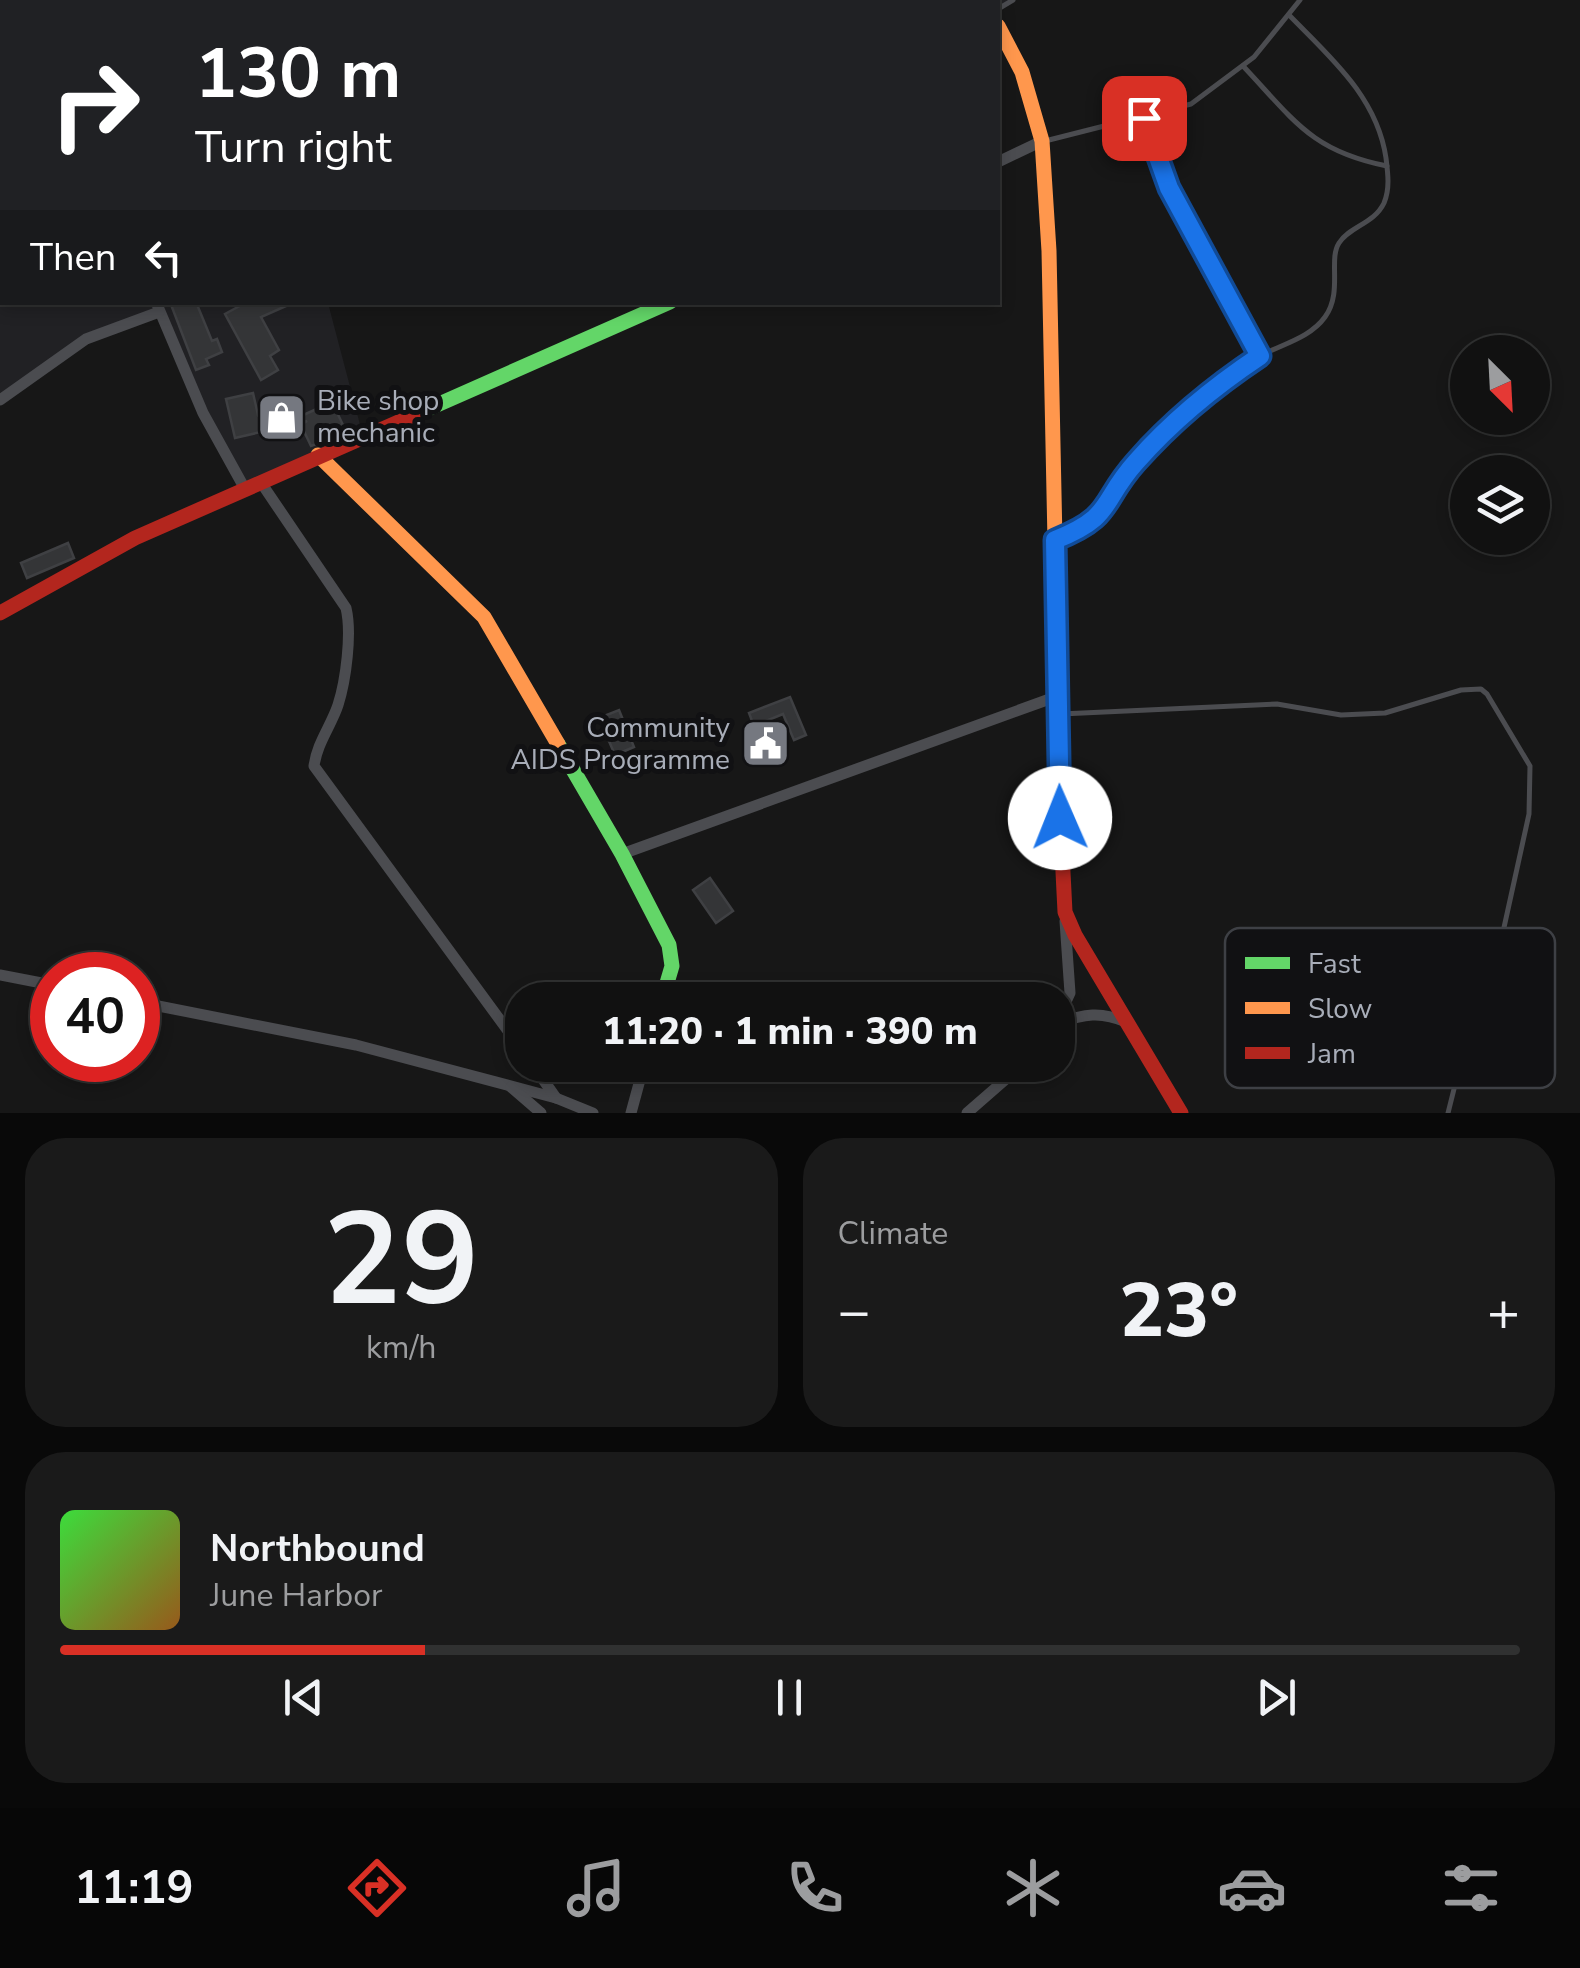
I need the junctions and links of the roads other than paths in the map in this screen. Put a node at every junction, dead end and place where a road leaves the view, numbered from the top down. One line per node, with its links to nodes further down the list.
1 (1300, 0): 2 (lane)
2 (1290, 16): 4 (lane); 8 (lane)
3 (1000, 30): 6 (street)
4 (1243, 66): 5 (lane); 8 (lane)
5 (1144, 118): 6 (lane); 11 (lane)
6 (1042, 142): 7 (street); 15 (street)
7 (1000, 161)
8 (1387, 166): 11 (lane)
9 (663, 305): 13 (street)
10 (158, 307): 12 (street); 14 (street)
11 (1260, 356): 15 (lane)
12 (0, 400)
13 (318, 456): 14 (street); 19 (street)
14 (253, 486): 16 (street); 29 (street)
15 (1055, 540): 17 (street)
16 (0, 613)
17 (1058, 696): 18 (street); 19 (street)
18 (1058, 714): 20 (street); 21 (lane)
19 (622, 854): 24 (street)
20 (1065, 912): 25 (street); 28 (street)
21 (1504, 928)
22 (0, 975): 23 (street)
23 (30, 981)
24 (666, 982)
25 (1069, 982)
26 (160, 1006): 33 (street)
27 (1075, 1017): 28 (street)
28 (1126, 1022): 40 (street)
29 (505, 1027)
30 (545, 1082): 35 (street)
31 (639, 1082): 38 (street)
32 (1003, 1082): 39 (street)
33 (508, 1084): 35 (street); 36 (street)
34 (1454, 1088): 41 (lane)
35 (556, 1098): 37 (street)
36 (541, 1113)
37 (593, 1113)
38 (631, 1113)
39 (967, 1113)
40 (1180, 1113)
41 (1448, 1113)

